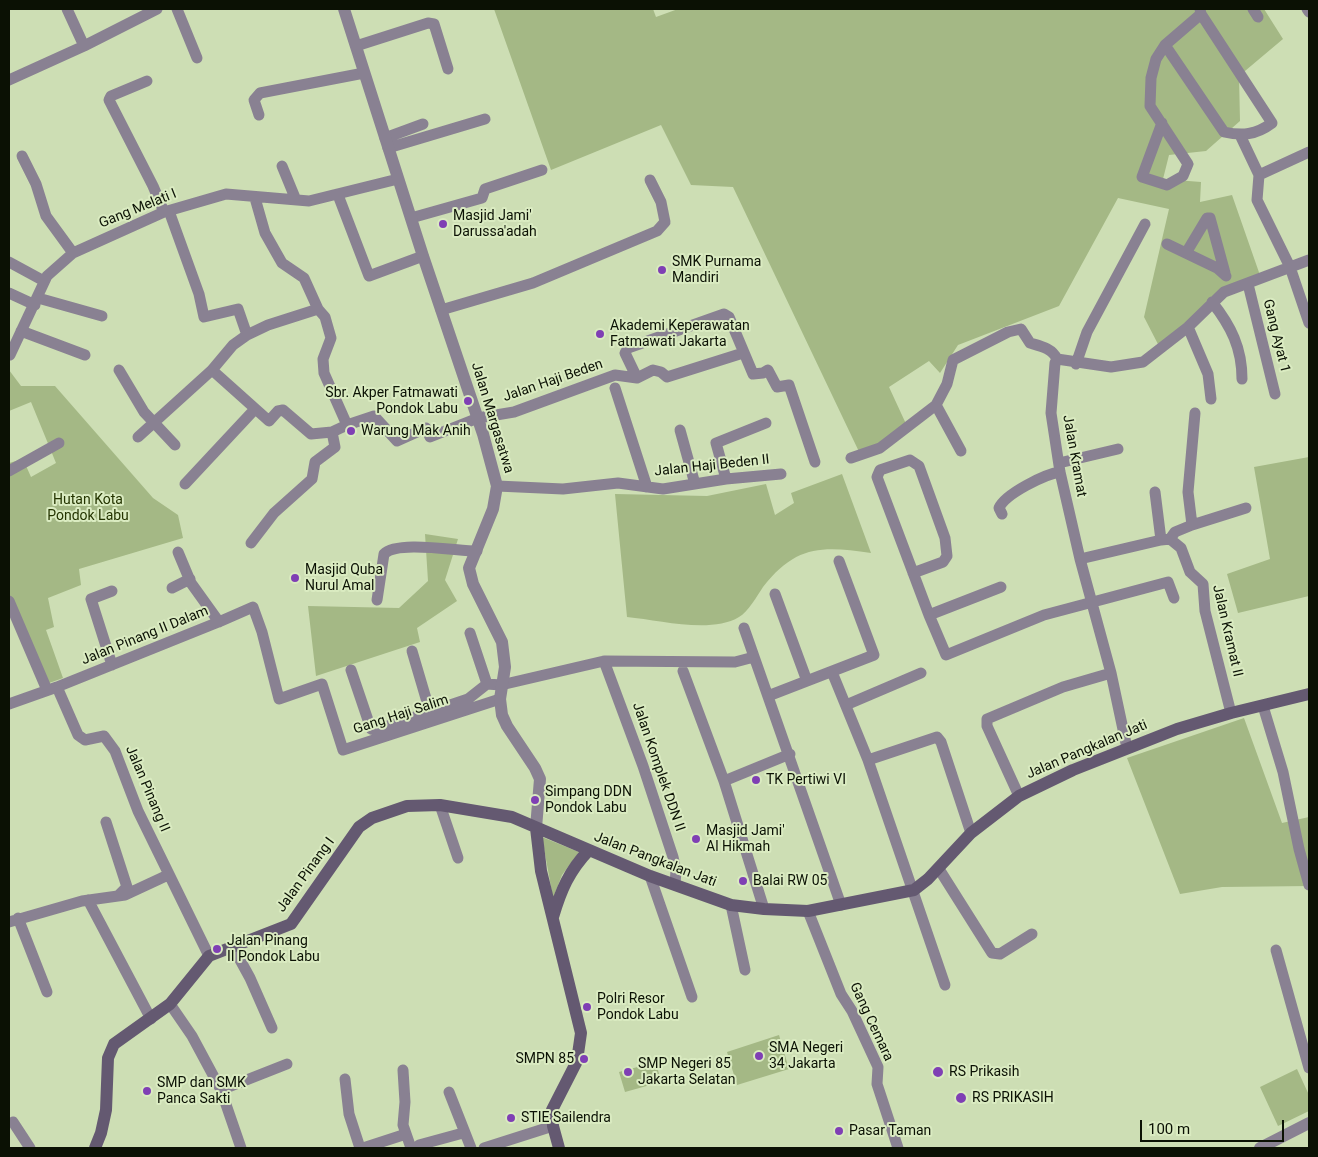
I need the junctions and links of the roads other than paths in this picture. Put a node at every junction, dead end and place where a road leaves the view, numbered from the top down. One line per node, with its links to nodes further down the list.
1 (67, 9): 9 (street)
2 (157, 9): 9 (street)
3 (177, 9): 11 (street)
4 (344, 9): 10 (street, Jalan Margasatwa)
5 (1308, 9): 7 (street)
6 (1200, 12): 8 (street); 20 (street)
7 (1309, 12)
8 (1165, 45): 18 (street); 20 (street)
9 (84, 46): 14 (street)
10 (356, 46): 12 (street); 13 (street, Jalan Margasatwa)
11 (197, 58)
12 (448, 69)
13 (364, 73): 16 (street); 21 (street, Jalan Margasatwa)
14 (9, 80)
15 (147, 80): 32 (street)
16 (259, 115)
17 (485, 119): 21 (street)
18 (1162, 123): 18 (street)
19 (423, 124): 21 (street)
20 (1240, 135): 26 (street)
21 (387, 143): 27 (street, Jalan Margasatwa)
22 (1309, 152): 26 (street)
23 (22, 156): 36 (street)
24 (282, 166): 31 (street)
25 (542, 170): 33 (street)
26 (1259, 175): 41 (street)
27 (398, 179): 29 (street, Gang Melati I); 33 (street, Jalan Margasatwa)
28 (650, 180): 50 (street)
29 (338, 195): 31 (street, Gang Melati I); 38 (street)
30 (255, 198): 31 (street, Gang Melati I); 32 (street, Gang Melati I); 49 (street)
31 (296, 200)
32 (166, 212): 36 (street, Gang Melati I); 56 (street)
33 (411, 218): 38 (street, Jalan Margasatwa)
34 (1145, 224): 61 (street)
35 (1167, 244): 37 (street)
36 (73, 253): 43 (street, Gang Melati I)
37 (1186, 253): 42 (street); 42 (street)
38 (423, 256): 50 (street, Jalan Margasatwa)
39 (1309, 260): 41 (street)
40 (9, 262): 43 (street)
41 (1290, 267): 44 (street); 52 (street)
42 (1225, 273): 45 (street)
43 (44, 281): 47 (street, Gang Melati I)
44 (1248, 284): 45 (street); 67 (street, Gang Ayat 1)
45 (1232, 289): 48 (street)
46 (9, 293): 47 (street)
47 (37, 301): 51 (street); 55 (street, Gang Melati I)
48 (1212, 302): 53 (street); 65 (street)
49 (318, 310): 56 (street); 75 (street)
50 (441, 310): 72 (street, Jalan Margasatwa)
51 (102, 316)
52 (1309, 323)
53 (1188, 327): 61 (street); 68 (street)
54 (9, 329): 55 (street)
55 (20, 333): 58 (street, Gang Melati I); 59 (street)
56 (247, 334): 63 (street)
57 (743, 353): 64 (street, Jalan Haji Beden); 64 (street); 84 (street)
58 (10, 355)
59 (85, 355)
60 (1057, 358): 61 (street); 69 (street); 85 (street, Jalan Kramat)
61 (1076, 364)
62 (119, 370): 73 (street)
63 (212, 370): 70 (street); 73 (street)
64 (637, 378): 72 (street, Jalan Haji Beden)
65 (1242, 379)
66 (615, 388): 92 (street)
67 (1275, 394)
68 (1211, 399)
69 (936, 405): 82 (street); 83 (street)
70 (255, 409): 77 (street); 89 (street)
71 (1195, 413): 96 (street)
72 (478, 418): 75 (street, Jalan Haji Beden); 91 (street, Jalan Margasatwa)
73 (154, 421): 78 (street); 80 (street)
74 (766, 423): 88 (street)
75 (347, 425): 77 (street)
76 (680, 430): 90 (street)
77 (332, 432): 98 (street)
78 (138, 437)
79 (59, 443): 86 (street)
80 (175, 445)
81 (1118, 449): 85 (street)
82 (961, 451)
83 (851, 458)
84 (816, 462)
85 (1060, 468): 95 (street); 101 (street, Jalan Kramat)
86 (9, 471)
87 (781, 474): 88 (street, Jalan Haji Beden II)
88 (726, 479): 90 (street, Jalan Haji Beden II)
89 (185, 484)
90 (695, 484): 92 (street, Jalan Haji Beden II)
91 (497, 486): 92 (street, Jalan Haji Beden II); 99 (street, Jalan Margasatwa)
92 (647, 487)
93 (1154, 492): 97 (street)
94 (1246, 508): 96 (street)
95 (1002, 514)
96 (1192, 525): 97 (street)
97 (1166, 539): 101 (street); 138 (street, Jalan Kramat II)
98 (251, 543)
99 (477, 551): 110 (street); 129 (street, Jalan Margasatwa)
100 (178, 552): 104 (street)
101 (1080, 559): 112 (street, Jalan Kramat)
102 (839, 561): 124 (street)
103 (913, 572): 103 (street); 114 (street)
104 (193, 580): 106 (street); 115 (street)
105 (1001, 587): 114 (street)
106 (172, 588)
107 (112, 591): 121 (street)
108 (775, 594): 127 (street)
109 (1174, 598): 112 (street)
110 (377, 600)
111 (9, 601): 130 (street)
112 (1091, 603): 114 (street); 125 (street, Jalan Kramat)
113 (253, 606): 115 (street, Jalan Pinang II Dalam); 133 (street, Gang Haji Salim)
114 (929, 615)
115 (220, 622): 121 (street, Jalan Pinang II Dalam)
116 (744, 628): 119 (street)
117 (470, 633): 128 (street)
118 (412, 651): 137 (street)
119 (754, 658): 120 (street); 132 (street)
120 (604, 661): 129 (street); 154 (street, Jalan Komplek DDN II)
121 (112, 665): 130 (street, Jalan Pinang II Dalam)
122 (351, 670): 137 (street)
123 (683, 671): 142 (street)
124 (832, 672): 127 (street); 135 (street)
125 (1111, 673): 139 (street, Jalan Kramat); 143 (street)
126 (921, 674): 135 (street)
127 (807, 681): 132 (street)
128 (487, 684): 129 (street); 137 (street)
129 (501, 685): 133 (street, Jalan Margasatwa)
130 (52, 688): 134 (street, Jalan Pinang II Dalam); 152 (street, Jalan Pinang II)
131 (1309, 694): 136 (main road, Jalan Pangkalan Jati)
132 (768, 696): 140 (street)
133 (500, 699): 146 (street, Jalan Margasatwa)
134 (9, 704)
135 (846, 705): 141 (street)
136 (1263, 706): 138 (main road, Jalan Pangkalan Jati); 148 (street)
137 (430, 712)
138 (1231, 713): 139 (main road, Jalan Pangkalan Jati)
139 (1127, 748): 143 (main road, Jalan Pangkalan Jati)
140 (790, 754): 142 (street); 158 (street)
141 (868, 760): 147 (street); 156 (street)
142 (724, 781): 161 (street)
143 (1019, 796): 147 (main road, Jalan Pangkalan Jati)
144 (440, 804): 146 (main road, Jalan Pinang I); 150 (street); 166 (main road, Jalan Pinang I)
145 (106, 822): 157 (street)
146 (536, 828): 149 (main road, Jalan Pangkalan Jati); 163 (main road, Jalan Margasatwa)
147 (971, 833): 151 (main road, Jalan Pangkalan Jati)
148 (1304, 848): 155 (street)
149 (589, 850): 153 (main road, Jalan Pangkalan Jati); 163 (main road)
150 (458, 858)
151 (939, 869): 156 (main road, Jalan Pangkalan Jati); 165 (street)
152 (168, 874): 157 (street); 168 (street, Jalan Pinang II)
153 (650, 876): 154 (main road, Jalan Pangkalan Jati); 172 (street)
154 (676, 883): 160 (main road, Jalan Pangkalan Jati)
155 (1309, 885)
156 (912, 886): 158 (main road, Jalan Pangkalan Jati); 170 (street)
157 (117, 896): 159 (street)
158 (838, 897): 162 (main road, Jalan Pangkalan Jati)
159 (88, 900): 164 (street); 174 (street)
160 (731, 905): 161 (main road, Jalan Pangkalan Jati); 169 (street)
161 (763, 906): 162 (main road, Jalan Pangkalan Jati)
162 (808, 911): 195 (street, Gang Cemara)
163 (552, 919): 184 (main road, Jalan Margasatwa)
164 (13, 920): 171 (street)
165 (1032, 934)
166 (233, 948): 168 (main road, Jalan Pinang I); 175 (street)
167 (1276, 950): 177 (street)
168 (209, 956): 173 (main road)
169 (745, 970)
170 (945, 986)
171 (47, 992)
172 (692, 997)
173 (170, 1004): 174 (main road); 180 (street)
174 (151, 1019): 189 (main road)
175 (272, 1028)
176 (287, 1064): 180 (street)
177 (1309, 1068)
178 (403, 1070): 186 (street)
179 (345, 1079): 191 (street)
180 (221, 1090): 190 (street)
181 (449, 1092): 185 (street)
182 (13, 1122): 188 (street)
183 (1309, 1123): 196 (street)
184 (553, 1126): 193 (street); 194 (main road, Jalan Margasatwa)
185 (463, 1133): 187 (street); 192 (street)
186 (406, 1134): 187 (street); 191 (street)
187 (415, 1147)
188 (30, 1148)
189 (94, 1148)
190 (241, 1148)
191 (362, 1148)
192 (470, 1148)
193 (484, 1148)
194 (559, 1148)
195 (898, 1148)
196 (1260, 1148)

